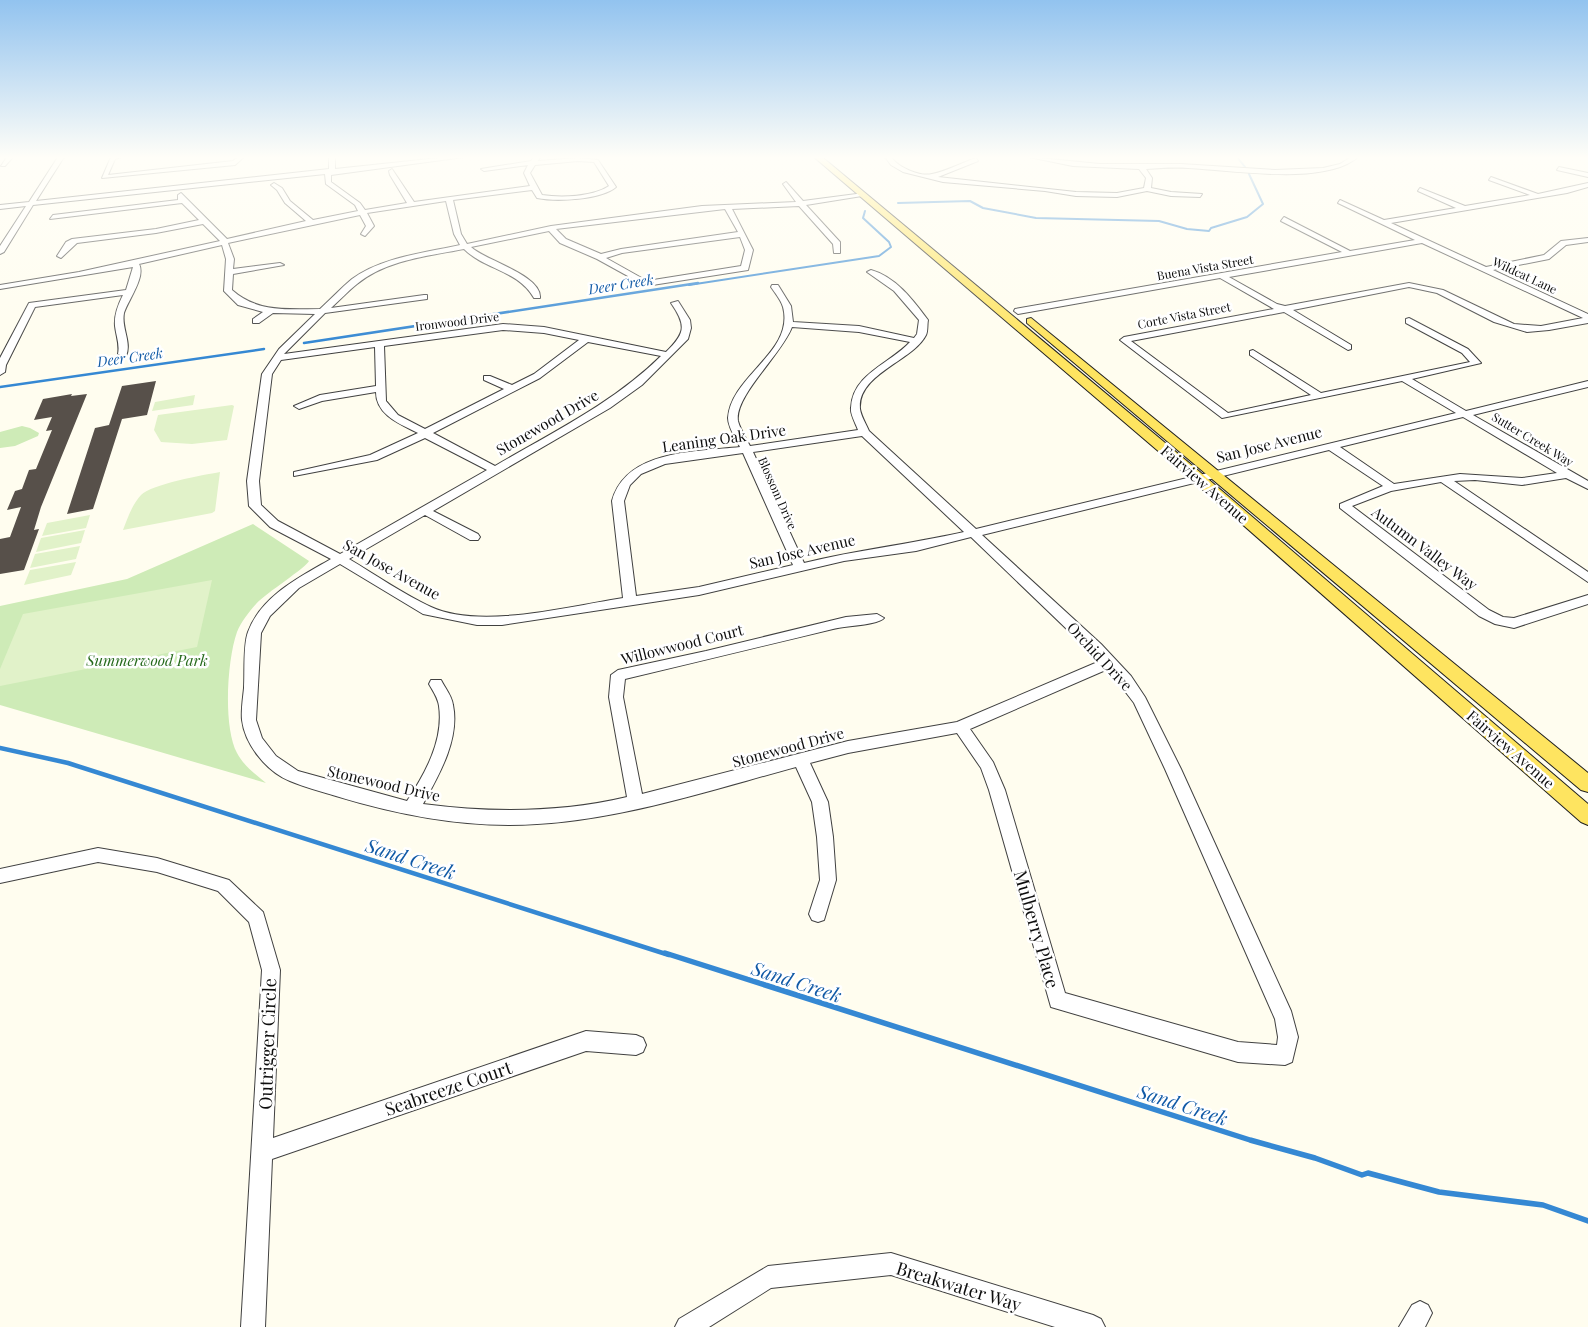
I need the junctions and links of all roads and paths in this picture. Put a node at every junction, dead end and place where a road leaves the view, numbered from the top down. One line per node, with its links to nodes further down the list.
1 (21, 219): 24 (street)
2 (308, 219): 15 (street)
3 (328, 219): 15 (street)
4 (366, 219): 18 (street)
5 (456, 219): 23 (street)
6 (624, 219): 17 (street)
7 (734, 219): 19 (street)
8 (816, 219): 25 (street)
9 (898, 219): 75 (main road, Fairview Avenue)
10 (901, 219): 44 (main road, Fairview Avenue)
11 (1284, 219): 26 (street)
12 (1376, 219): 16 (street, Wildcat Lane)
13 (1401, 219): 16 (street)
14 (205, 221): 22 (street); 27 (street)
15 (312, 222): 22 (street)
16 (1383, 222): 20 (street, Wildcat Lane)
17 (551, 228): 23 (street); 28 (street)
18 (365, 234)
19 (742, 234): 28 (street); 28 (street)
20 (1425, 240): 26 (street, Buena Vista Street); 31 (street, Wildcat Lane)
21 (1588, 240): 31 (street)
22 (224, 242): 29 (street); 32 (street)
23 (465, 246): 39 (street); 45 (street)
24 (0, 252)
25 (838, 252)
26 (1349, 253): 34 (street, Buena Vista Street)
27 (61, 256)
28 (600, 257)
29 (134, 263): 36 (street); 38 (street)
30 (280, 265): 32 (street)
31 (1486, 269): 46 (street, Wildcat Lane)
32 (229, 272): 43 (street)
33 (871, 272): 51 (street)
34 (1231, 274): 35 (street, Buena Vista Street); 42 (street)
35 (1222, 276): 42 (street); 44 (street, Buena Vista Street)
36 (0, 285)
37 (775, 287): 49 (street)
38 (129, 292): 55 (street); 58 (street)
39 (538, 296)
40 (424, 298): 45 (street)
41 (675, 303): 56 (street, Stonewood Drive)
42 (1285, 309): 46 (street, Corte Vista Street); 53 (street); 64 (street, Corte Vista Street)
43 (272, 310): 45 (street); 47 (street)
44 (1018, 310): 73 (main road, Fairview Avenue)
45 (322, 312): 57 (street, San Jose Avenue)
46 (1588, 318)
47 (256, 321)
48 (1409, 321): 60 (street, Corte Vista Street)
49 (788, 324): 51 (street); 70 (street, Blossom Drive)
50 (586, 339): 52 (street, Ironwood Drive); 56 (street, Ironwood Drive); 63 (street)
51 (917, 341): 67 (street, Orchid Drive)
52 (379, 344): 57 (street, Ironwood Drive); 62 (street)
53 (1348, 347)
54 (1253, 353): 64 (street)
55 (122, 354)
56 (668, 355): 71 (street, Stonewood Drive)
57 (278, 358): 82 (street, San Jose Avenue)
58 (0, 372)
59 (487, 378): 63 (street)
60 (1403, 378): 64 (street, Corte Vista Street); 66 (street, Sutter Creek Way)
61 (1588, 384): 66 (street, San Jose Avenue)
62 (380, 388): 65 (street); 68 (street)
63 (512, 389): 68 (street)
64 (1319, 396)
65 (299, 406)
66 (1465, 413): 69 (street, San Jose Avenue); 74 (street, Sutter Creek Way)
67 (864, 432): 70 (street, Leaning Oak Drive); 80 (street, Orchid Drive)
68 (426, 433): 71 (street); 72 (street)
69 (1329, 445): 73 (street, San Jose Avenue); 78 (street)
70 (745, 450): 83 (street, Blossom Drive); 86 (street, Leaning Oak Drive)
71 (495, 470): 79 (street, Stonewood Drive)
72 (298, 474)
73 (1217, 474): 75 (street, San Jose Avenue); 92 (main road, Fairview Avenue)
74 (1567, 474): 76 (street, Autumn Valley Way); 77 (street, Sutter Creek Way)
75 (1198, 478): 80 (street, San Jose Avenue); 95 (main road, Fairview Avenue)
76 (1443, 479): 78 (street, Autumn Valley Way); 84 (street)
77 (1588, 486)
78 (1393, 488): 85 (street, Autumn Valley Way)
79 (425, 511): 81 (street); 82 (street, Stonewood Drive)
80 (973, 534): 83 (street, San Jose Avenue); 88 (street, Orchid Drive)
81 (474, 537)
82 (340, 559): 86 (street, San Jose Avenue); 94 (street, Stonewood Drive)
83 (800, 568): 86 (street, San Jose Avenue)
84 (1588, 578)
85 (1588, 600)
86 (630, 601)
87 (877, 618): 93 (street, Willowwood Court)
88 (1110, 662): 90 (street, Stonewood Drive); 99 (street, Orchid Drive)
89 (436, 684): 94 (street)
90 (960, 726): 91 (street, Stonewood Drive); 99 (street, Mulberry Place)
91 (801, 760): 93 (street, Stonewood Drive); 97 (street)
92 (1588, 784)
93 (636, 801): 94 (street, Stonewood Drive)
94 (411, 808)
95 (1588, 816)
96 (0, 876): 100 (street, Outrigger Circle)
97 (818, 914)
98 (636, 1045): 100 (street, Seabreeze Court)
99 (1285, 1056)
100 (263, 1152): 101 (street, Outrigger Circle)
101 (253, 1327)
102 (687, 1327): 103 (street, Breakwater Way)
103 (1093, 1327)

